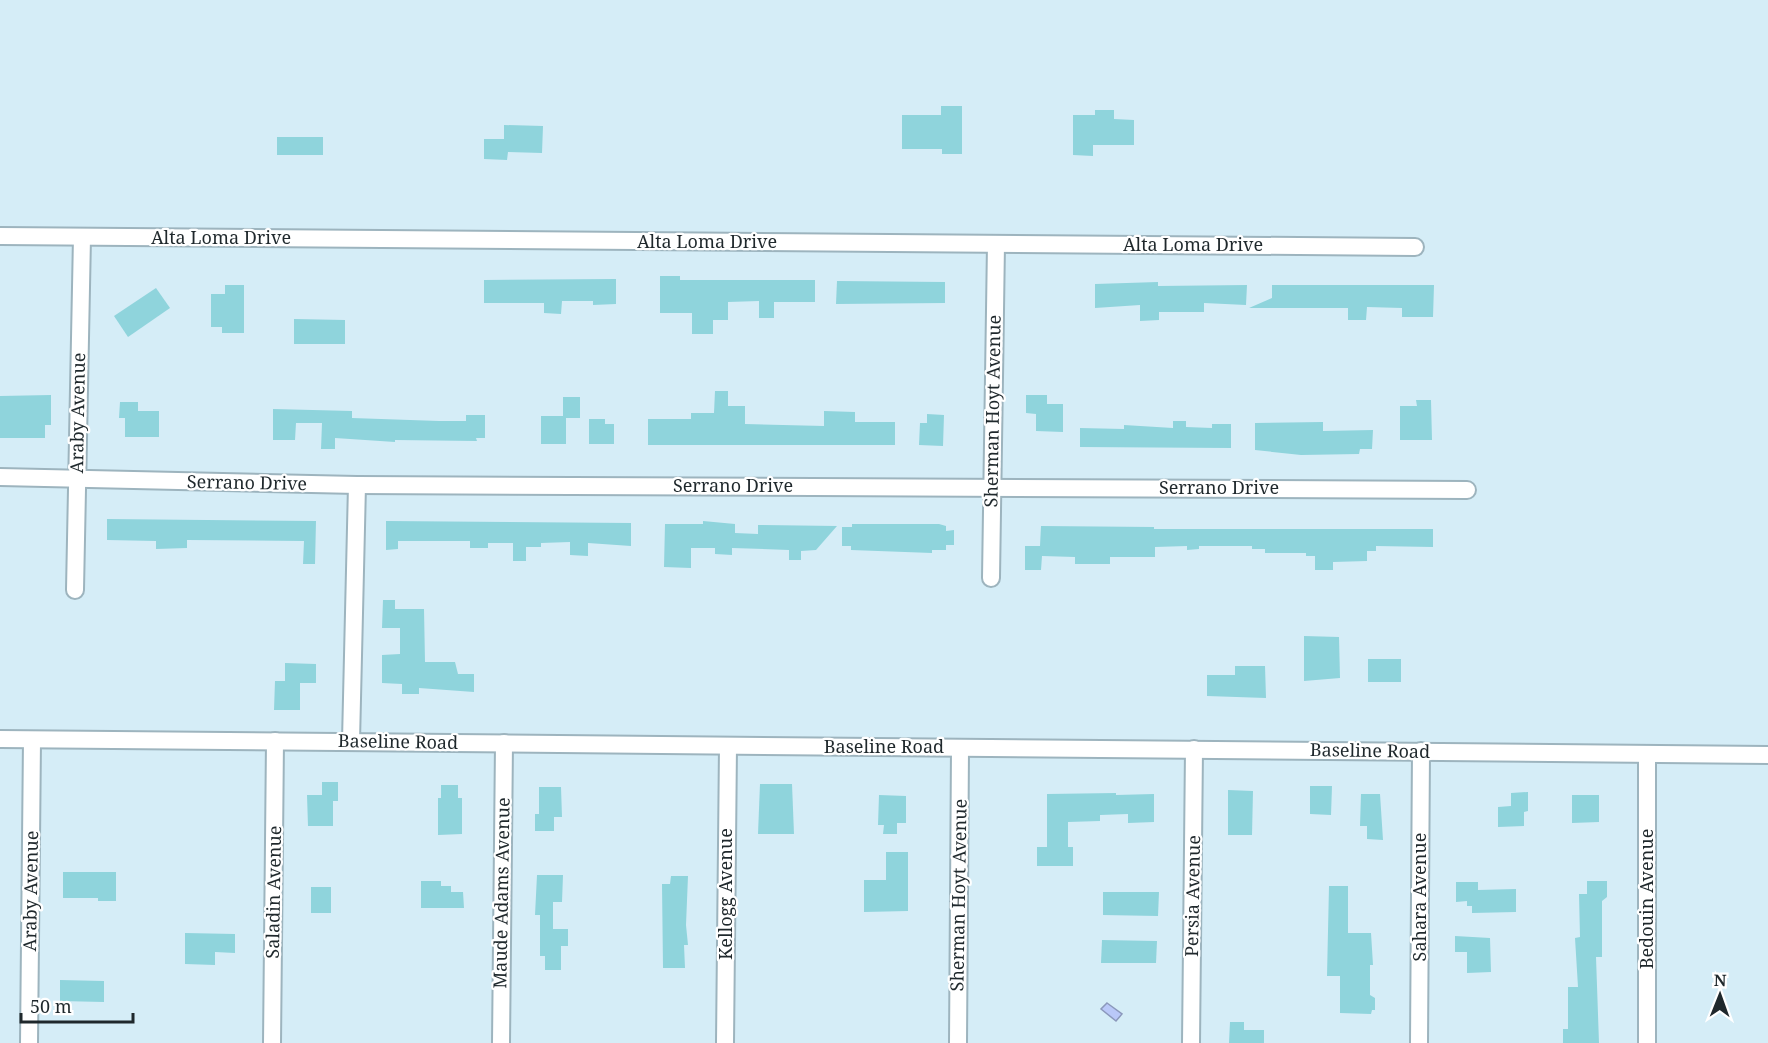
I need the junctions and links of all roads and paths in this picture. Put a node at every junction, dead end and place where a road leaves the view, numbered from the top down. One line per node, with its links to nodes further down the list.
1 (0, 236): 2 (street, Alta Loma Drive)
2 (82, 237): 3 (street, Alta Loma Drive); 6 (street, Araby Avenue)
3 (996, 244): 4 (street, Alta Loma Drive); 8 (street, Sherman Hoyt Avenue)
4 (1414, 247)
5 (0, 477): 6 (street, Serrano Drive)
6 (76, 479): 7 (street, Serrano Drive); 11 (street, Araby Avenue)
7 (357, 485): 8 (street, Serrano Drive); 15 (street)
8 (992, 487): 9 (street, Serrano Drive); 10 (street, Sherman Hoyt Avenue)
9 (1467, 490)
10 (991, 578)
11 (75, 590)
12 (0, 739): 13 (street, Baseline Road)
13 (32, 740): 14 (street, Baseline Road); 23 (street, Araby Avenue)
14 (275, 741): 15 (street, Baseline Road); 24 (street, Saladin Avenue)
15 (351, 741): 16 (street, Baseline Road)
16 (504, 743): 17 (street, Baseline Road); 25 (street, Maude Adams Avenue)
17 (728, 746): 18 (street, Baseline Road); 26 (street, Kellogg Avenue)
18 (960, 747): 19 (street, Baseline Road); 27 (street, Sherman Hoyt Avenue)
19 (1194, 749): 20 (street, Baseline Road); 28 (street, Persia Avenue)
20 (1421, 751): 21 (street, Baseline Road); 29 (street, Sahara Avenue)
21 (1647, 754): 22 (street, Baseline Road); 30 (street, Bedouin Avenue)
22 (1768, 755)
23 (29, 1043)
24 (272, 1043)
25 (501, 1043)
26 (725, 1043)
27 (958, 1043)
28 (1191, 1043)
29 (1419, 1043)
30 (1647, 1043)

